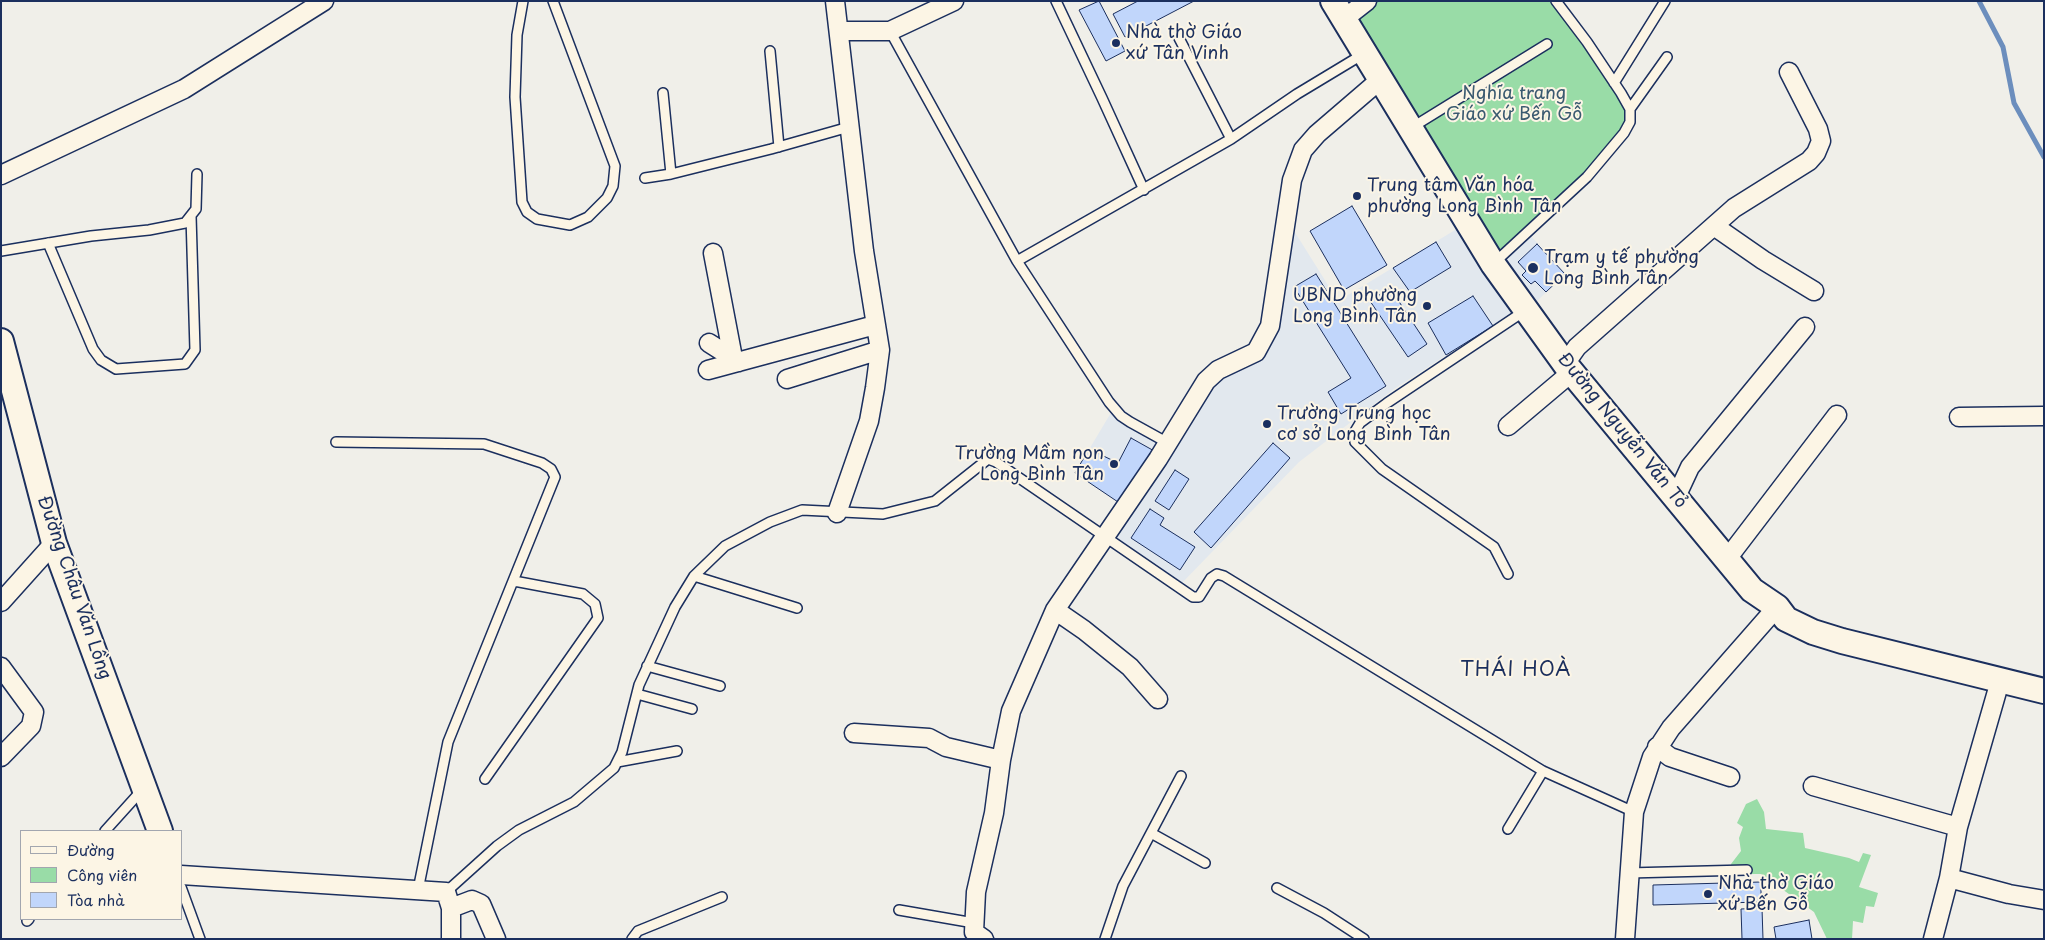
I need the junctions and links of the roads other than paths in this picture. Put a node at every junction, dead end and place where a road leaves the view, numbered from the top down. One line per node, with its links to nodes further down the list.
1 (324, 1): 29 (street)
2 (523, 1): 3 (lane)
3 (553, 1)
4 (835, 1): 11 (street)
5 (954, 1): 12 (street)
6 (1056, 1): 31 (lane)
7 (1367, 1): 10 (street)
8 (1556, 1): 20 (lane)
9 (1665, 1): 20 (lane)
10 (1338, 10): 16 (street, Đường Nguyễn Văn Tỏ)
11 (840, 31): 12 (street); 23 (street)
12 (890, 31): 37 (lane)
13 (1179, 38): 25 (lane)
14 (1547, 44): 24 (lane)
15 (770, 51): 26 (lane)
16 (1365, 53): 19 (street, Đường Nguyễn Văn Tỏ); 25 (lane)
17 (1667, 57): 22 (lane)
18 (1790, 72): 33 (street)
19 (1381, 79): 24 (street, Đường Nguyễn Văn Tỏ); 55 (street)
20 (1614, 83): 22 (lane)
21 (663, 92): 28 (lane)
22 (1630, 109): 38 (lane)
23 (849, 127): 26 (lane); 41 (street)
24 (1411, 128): 38 (street, Đường Nguyễn Văn Tỏ)
25 (1231, 139): 31 (lane)
26 (779, 147): 28 (lane)
27 (197, 174): 32 (lane)
28 (672, 174): 30 (lane)
29 (1, 175)
30 (645, 178)
31 (1144, 190): 37 (lane)
32 (191, 216): 34 (lane); 34 (lane)
33 (1714, 226): 39 (street); 47 (street)
34 (48, 243): 35 (lane)
35 (1, 251)
36 (713, 253): 46 (street)
37 (1018, 261): 55 (lane)
38 (1493, 264): 40 (street, Đường Nguyễn Văn Tỏ)
39 (1814, 290)
40 (1526, 309): 47 (street, Đường Nguyễn Văn Tỏ); 61 (lane)
41 (875, 325): 45 (street); 46 (street)
42 (1805, 327): 56 (street)
43 (1, 341): 59 (street, Đường Châu Văn Lồng)
44 (709, 343): 46 (street)
45 (880, 350): 49 (street); 57 (street)
46 (736, 360): 48 (street)
47 (1569, 368): 53 (street); 56 (street, Đường Nguyễn Văn Tỏ)
48 (708, 370)
49 (787, 379)
50 (1837, 415): 60 (street)
51 (1959, 416): 52 (street)
52 (2044, 416)
53 (1508, 426)
54 (336, 442): 63 (lane)
55 (1168, 443): 58 (street)
56 (1676, 497): 60 (street, Đường Nguyễn Văn Tỏ)
57 (837, 513): 58 (lane); 62 (lane)
58 (1105, 538): 67 (street); 82 (lane)
59 (54, 543): 64 (street); 87 (street, Đường Châu Văn Lồng)
60 (1727, 559): 65 (street, Đường Nguyễn Văn Tỏ)
61 (1508, 574)
62 (694, 576): 66 (lane); 68 (lane)
63 (514, 581): 85 (lane); 101 (lane)
64 (1, 602)
65 (1777, 607): 70 (street, Đường Nguyễn Văn Tỏ); 77 (street)
66 (797, 608)
67 (1055, 610): 74 (street); 80 (street)
68 (647, 666): 71 (lane); 73 (lane)
69 (1, 667): 79 (street)
70 (2000, 681): 72 (street, Đường Nguyễn Văn Tỏ); 89 (street)
71 (720, 686)
72 (2044, 690)
73 (637, 694): 75 (lane); 81 (lane)
74 (1158, 698)
75 (692, 709)
76 (854, 734): 80 (street)
77 (1657, 747): 84 (street); 88 (street)
78 (678, 751): 81 (lane)
79 (1, 757)
80 (1001, 760): 106 (street)
81 (617, 762): 103 (lane)
82 (1543, 771): 88 (lane); 90 (lane)
83 (1181, 776): 93 (lane)
84 (1730, 777)
85 (485, 779)
86 (1813, 786): 89 (street)
87 (144, 788): 91 (lane); 92 (street, Đường Châu Văn Lồng)
88 (1634, 812): 96 (street)
89 (1958, 827): 98 (street)
90 (1508, 829)
91 (106, 830)
92 (160, 830)
93 (1151, 833): 94 (lane); 111 (lane)
94 (1205, 863)
95 (1747, 870): 96 (lane)
96 (1628, 873): 113 (street)
97 (182, 875): 101 (street)
98 (1949, 878): 104 (street); 114 (street)
99 (1277, 888): 112 (lane)
100 (182, 890): 107 (lane)
101 (418, 890): 103 (street)
102 (722, 897): 110 (lane)
103 (448, 900): 108 (street); 109 (street)
104 (2044, 900)
105 (899, 910): 106 (lane)
106 (974, 933)
107 (200, 939)
108 (451, 939)
109 (496, 939)
110 (632, 939)
111 (1105, 939)
112 (1364, 939)
113 (1625, 939)
114 (1933, 939)

